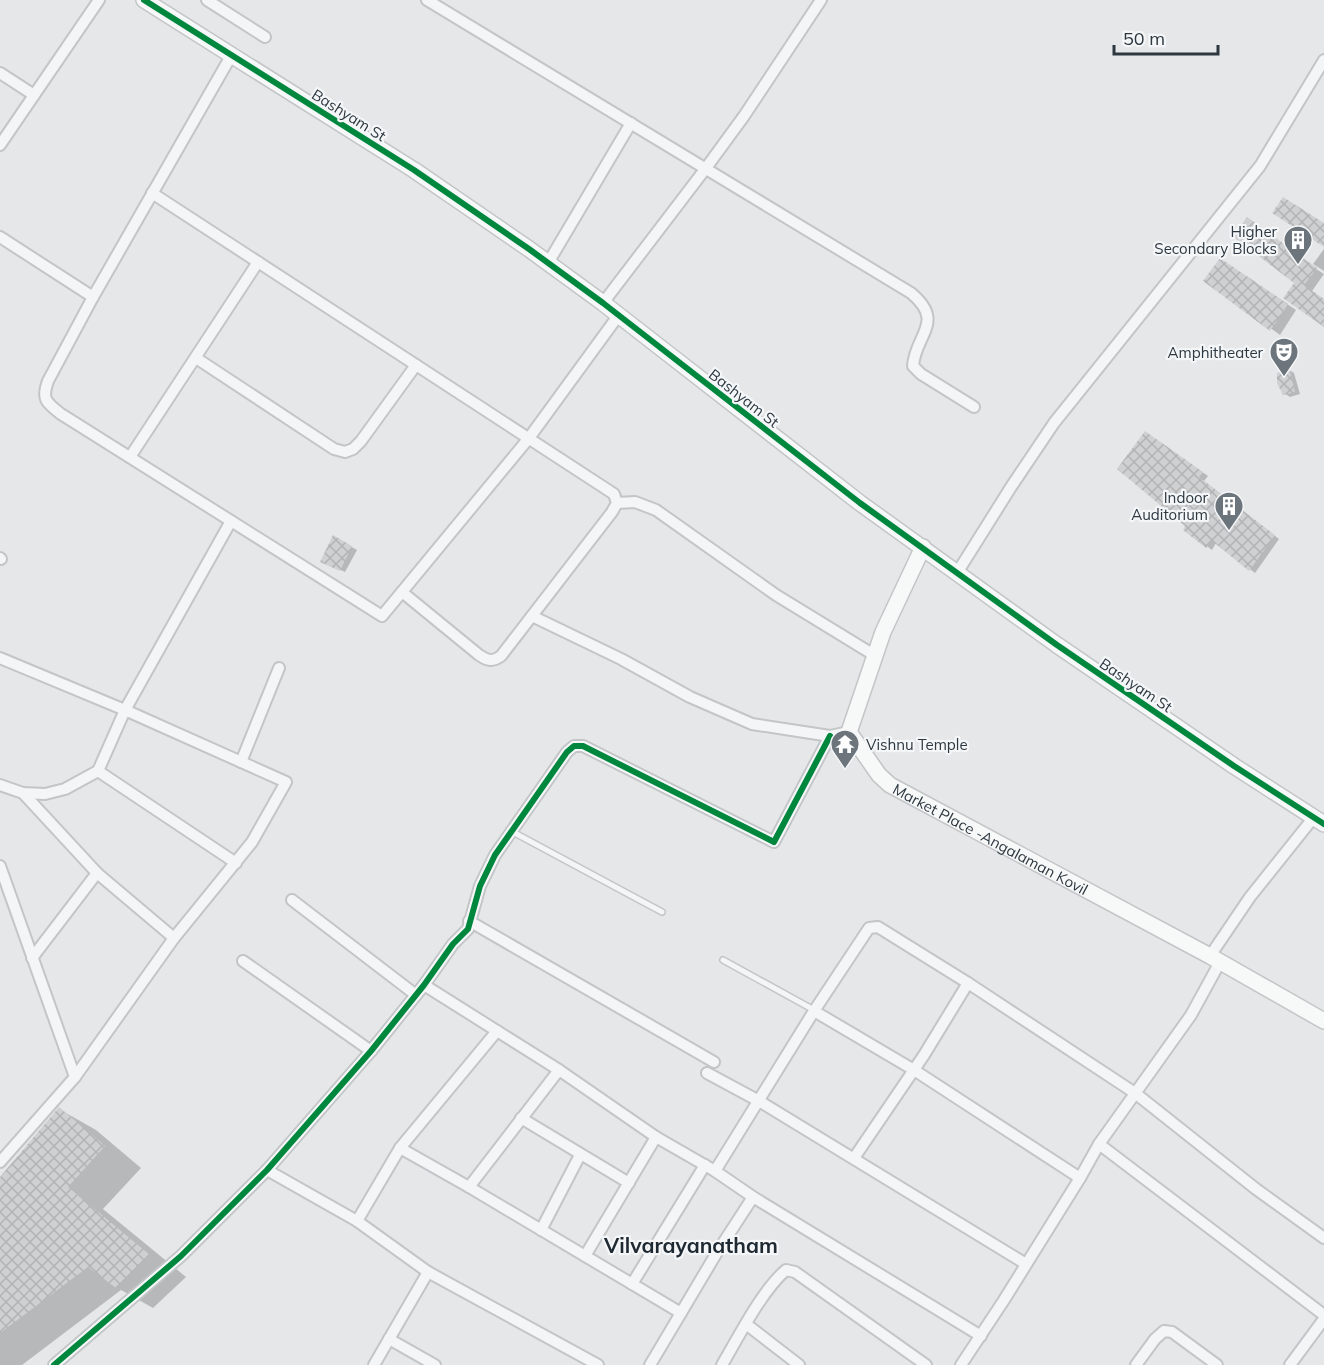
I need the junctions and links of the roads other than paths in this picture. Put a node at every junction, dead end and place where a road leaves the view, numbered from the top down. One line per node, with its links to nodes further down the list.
1 (99, 0): 10 (street)
2 (144, 0): 7 (street, Bashyam St)
3 (207, 0): 6 (street)
4 (427, 0): 11 (street)
5 (820, 0): 13 (street)
6 (265, 37)
7 (231, 56): 14 (street); 17 (street, Bashyam St)
8 (1324, 60): 29 (street)
9 (0, 73): 10 (street)
10 (34, 95): 12 (street)
11 (631, 123): 13 (street); 17 (street)
12 (0, 145)
13 (706, 168): 19 (street); 23 (street)
14 (152, 193): 16 (street); 18 (street)
15 (0, 237): 18 (street)
16 (258, 262): 21 (street); 22 (street)
17 (548, 263): 19 (street, Bashyam St)
18 (93, 297): 25 (street)
19 (603, 303): 20 (street, Bashyam St)
20 (618, 316): 24 (street); 28 (street, Bashyam St)
21 (196, 358): 22 (street); 25 (street)
22 (416, 365): 24 (street)
23 (974, 407)
24 (529, 438): 26 (street); 30 (street)
25 (130, 457): 27 (street)
26 (617, 503): 31 (street); 32 (street)
27 (231, 521): 30 (street); 35 (street)
28 (923, 547): 29 (street, Bashyam St); 32 (street)
29 (957, 573): 42 (street, Bashyam St)
30 (402, 592): 31 (street)
31 (532, 616): 37 (street)
32 (874, 655): 36 (street)
33 (0, 658): 35 (street)
34 (279, 668): 38 (street)
35 (125, 710): 38 (street); 39 (street)
36 (849, 732): 37 (street); 52 (street, Market Place -Angalaman Kovil)
37 (830, 736): 43 (street)
38 (241, 762): 44 (street)
39 (98, 771): 41 (street); 44 (street)
40 (0, 785): 41 (street)
41 (23, 793): 46 (street)
42 (1319, 821): 52 (street)
43 (511, 831): 48 (lane); 49 (street)
44 (236, 863): 50 (street)
45 (0, 866): 51 (street)
46 (97, 873): 50 (street); 51 (street)
47 (292, 900): 57 (street)
48 (662, 912)
49 (469, 921): 56 (street); 62 (street)
50 (174, 938): 66 (street)
51 (32, 958): 66 (street)
52 (1215, 959): 59 (street, Market Place -Angalaman Kovil); 67 (street)
53 (723, 960): 58 (lane)
54 (243, 961): 61 (street)
55 (968, 983): 58 (street); 63 (street); 67 (street)
56 (424, 985): 57 (street); 60 (street)
57 (416, 995): 61 (street)
58 (814, 1011): 63 (street); 68 (street)
59 (1324, 1021)
60 (497, 1031): 64 (street); 72 (street)
61 (371, 1052): 77 (street)
62 (714, 1062)
63 (914, 1070): 74 (street); 78 (street)
64 (559, 1071): 69 (street); 70 (street)
65 (707, 1073): 68 (street)
66 (75, 1077): 75 (street)
67 (1135, 1093): 71 (street); 84 (street)
68 (759, 1101): 74 (street); 76 (street)
69 (521, 1118): 73 (street); 80 (street)
70 (656, 1137): 76 (street); 79 (street)
71 (1099, 1144): 78 (street); 90 (street)
72 (399, 1148): 80 (street); 82 (street)
73 (580, 1155): 79 (street); 83 (street)
74 (854, 1158): 86 (street)
75 (1, 1159)
76 (710, 1168): 81 (street); 88 (street)
77 (267, 1170): 82 (street); 94 (street)
78 (1080, 1178): 86 (street)
79 (629, 1183): 85 (street)
80 (469, 1187): 83 (street)
81 (753, 1197): 89 (street); 92 (street)
82 (357, 1221): 87 (street)
83 (541, 1230): 85 (street)
84 (1324, 1238)
85 (585, 1256): 88 (street)
86 (1026, 1264): 92 (street)
87 (428, 1272): 93 (street); 97 (street)
88 (632, 1284): 89 (street)
89 (681, 1313): 98 (street)
90 (1324, 1317): 105 (street)
91 (746, 1324): 99 (street); 100 (street); 101 (street)
92 (981, 1336): 102 (street)
93 (389, 1339): 95 (street); 96 (street)
94 (54, 1365)
95 (374, 1365)
96 (435, 1365)
97 (598, 1365)
98 (650, 1365)
99 (722, 1365)
100 (799, 1365)
101 (926, 1365)
102 (961, 1365)
103 (1136, 1365): 104 (street)
104 (1217, 1365)
105 (1290, 1365)

